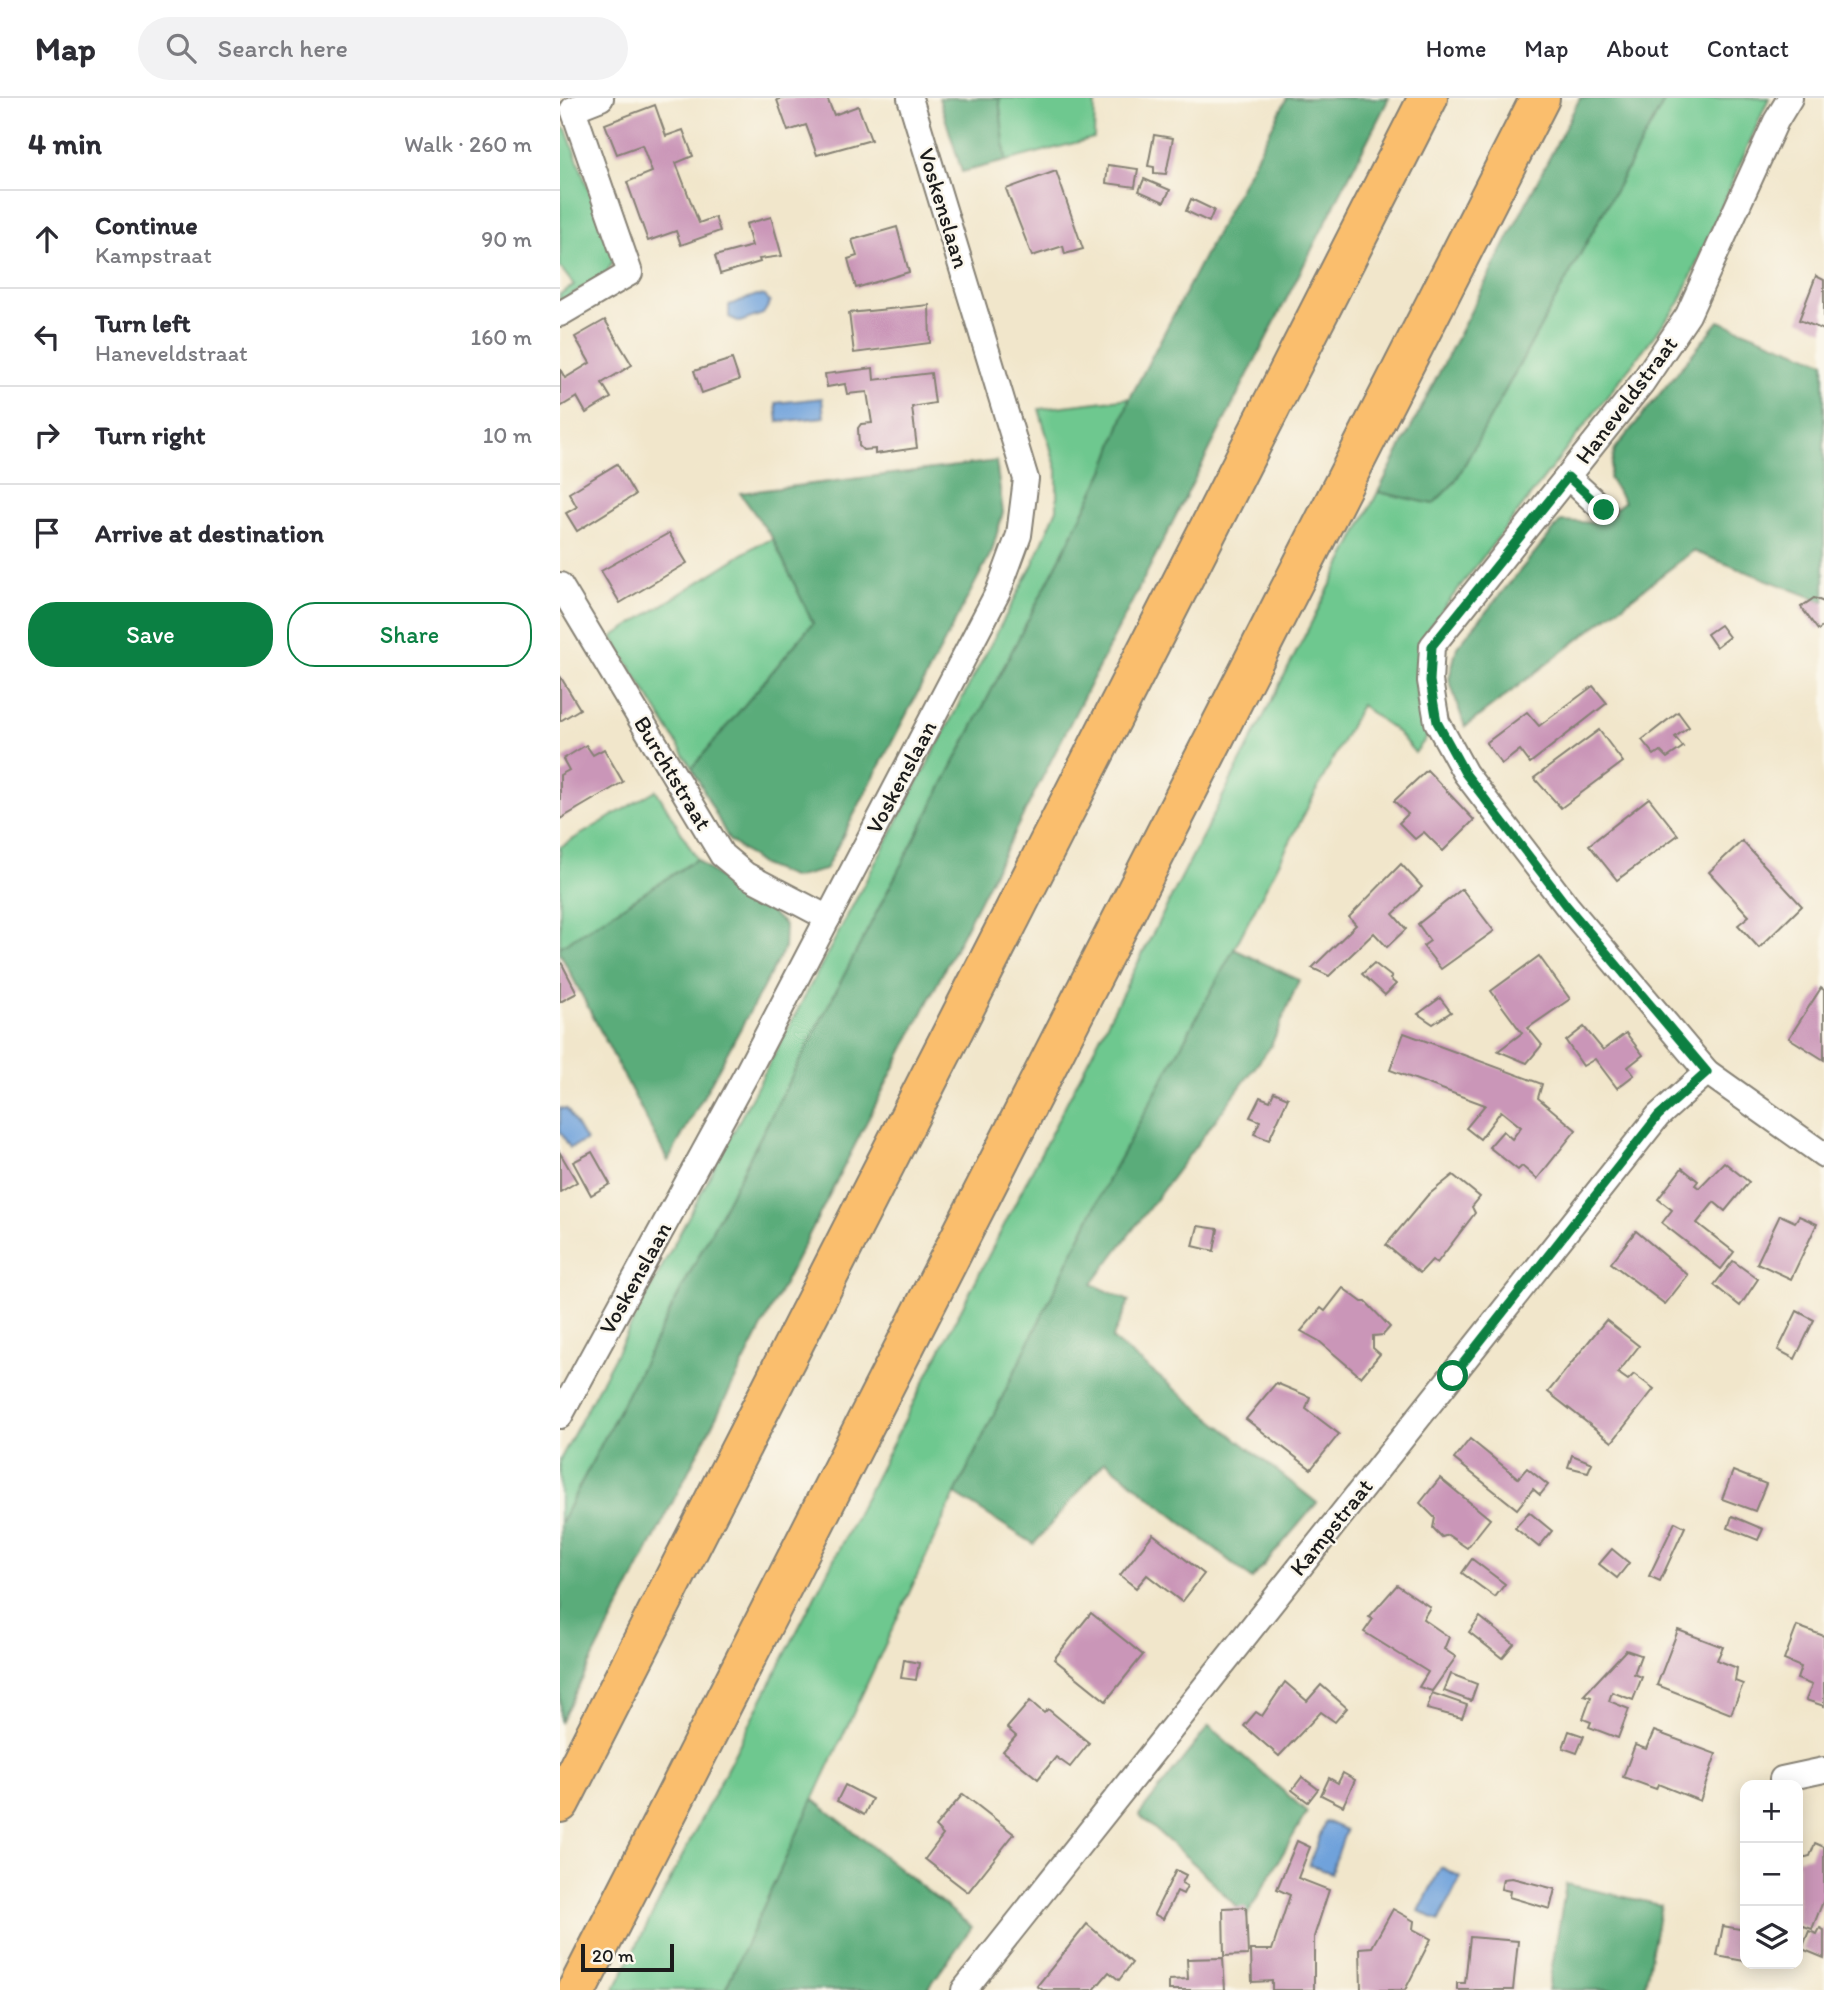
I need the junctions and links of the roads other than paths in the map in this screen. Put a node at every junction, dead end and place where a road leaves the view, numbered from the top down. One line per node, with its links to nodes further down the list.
1 (601, 98): 6 (street)
2 (911, 98): 11 (street, Voskenslaan)
3 (1428, 98): 17 (highway)
4 (1540, 98): 18 (highway)
5 (1790, 98): 8 (street, Haneveldstraat)
6 (566, 111): 7 (street)
7 (560, 314)
8 (1568, 477): 9 (street); 12 (street, Haneveldstraat)
9 (1604, 510)
10 (560, 585): 11 (street, Burchtstraat)
11 (828, 918): 14 (street, Voskenslaan)
12 (1707, 1072): 13 (street, Haneveldstraat); 19 (street, Kampstraat)
13 (1824, 1155)
14 (562, 1408)
15 (1824, 1770): 16 (street)
16 (1782, 1779)
17 (560, 1803)
18 (577, 1990)
19 (964, 1990)

